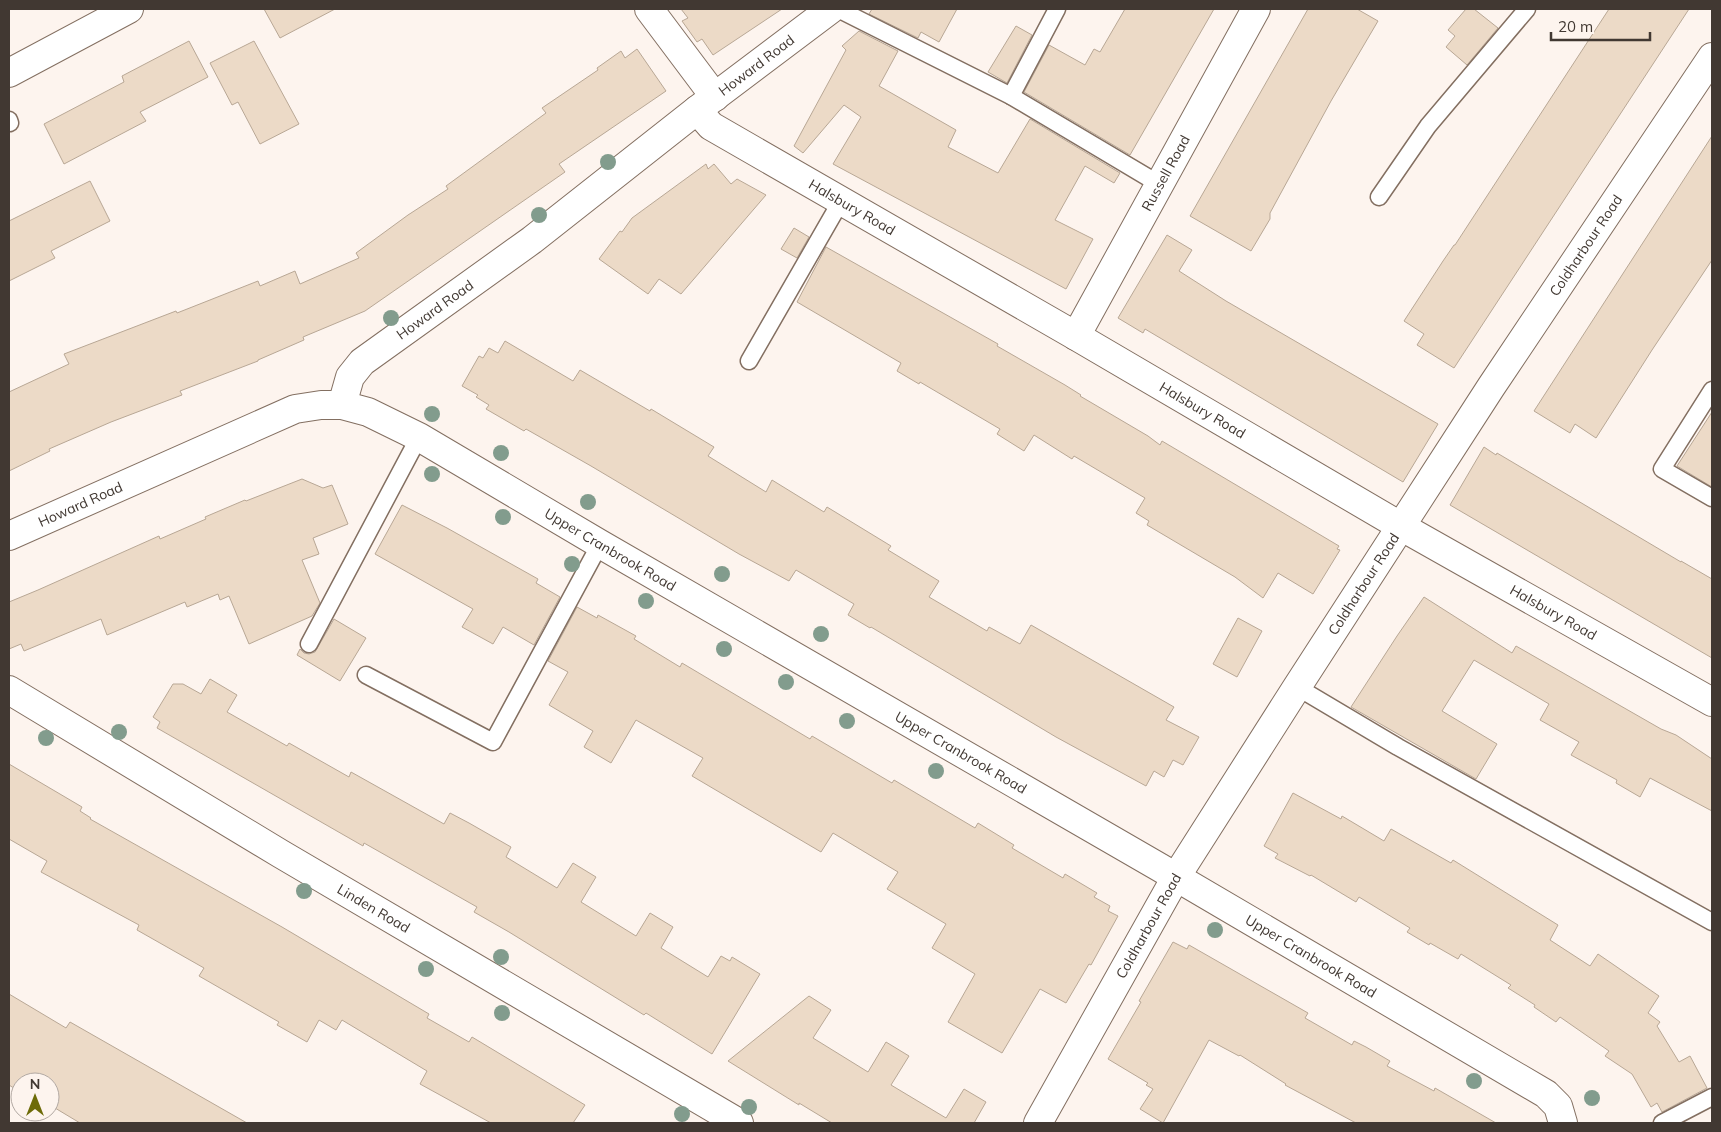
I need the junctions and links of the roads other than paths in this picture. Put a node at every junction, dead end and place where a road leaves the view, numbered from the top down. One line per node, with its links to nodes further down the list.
1 (129, 9): 9 (street)
2 (649, 9): 11 (street, Halsbury Road)
3 (831, 9): 11 (street, Howard Road)
4 (838, 9): 10 (lane)
5 (1057, 9): 10 (lane)
6 (1256, 9): 12 (street, Russell Road)
7 (1527, 9): 13 (lane)
8 (1712, 57): 21 (street, Coldharbour Road)
9 (9, 73)
10 (1011, 96): 12 (lane)
11 (706, 104): 14 (street, Halsbury Road); 18 (street, Howard Road)
12 (1159, 184): 15 (street, Russell Road)
13 (1379, 197)
14 (841, 201): 15 (street, Halsbury Road); 16 (lane)
15 (1076, 336): 21 (street, Halsbury Road)
16 (750, 361)
17 (1712, 390): 20 (lane)
18 (342, 405): 19 (street, Upper Cranbrook Road); 22 (street, Howard Road)
19 (419, 437): 23 (street, Upper Cranbrook Road); 24 (lane)
20 (1712, 498)
21 (1402, 527): 26 (street, Coldharbour Road); 28 (street, Halsbury Road)
22 (9, 536)
23 (600, 544): 25 (lane); 29 (street, Upper Cranbrook Road)
24 (309, 644)
25 (366, 674)
26 (1297, 687): 29 (street, Coldharbour Road); 30 (lane)
27 (9, 690): 32 (street, Linden Road)
28 (1712, 702)
29 (1176, 877): 33 (street, Coldharbour Road); 34 (street, Upper Cranbrook Road)
30 (1712, 922)
31 (1712, 1097): 35 (lane)
32 (740, 1123)
33 (1038, 1123)
34 (1563, 1123)
35 (1662, 1123)

